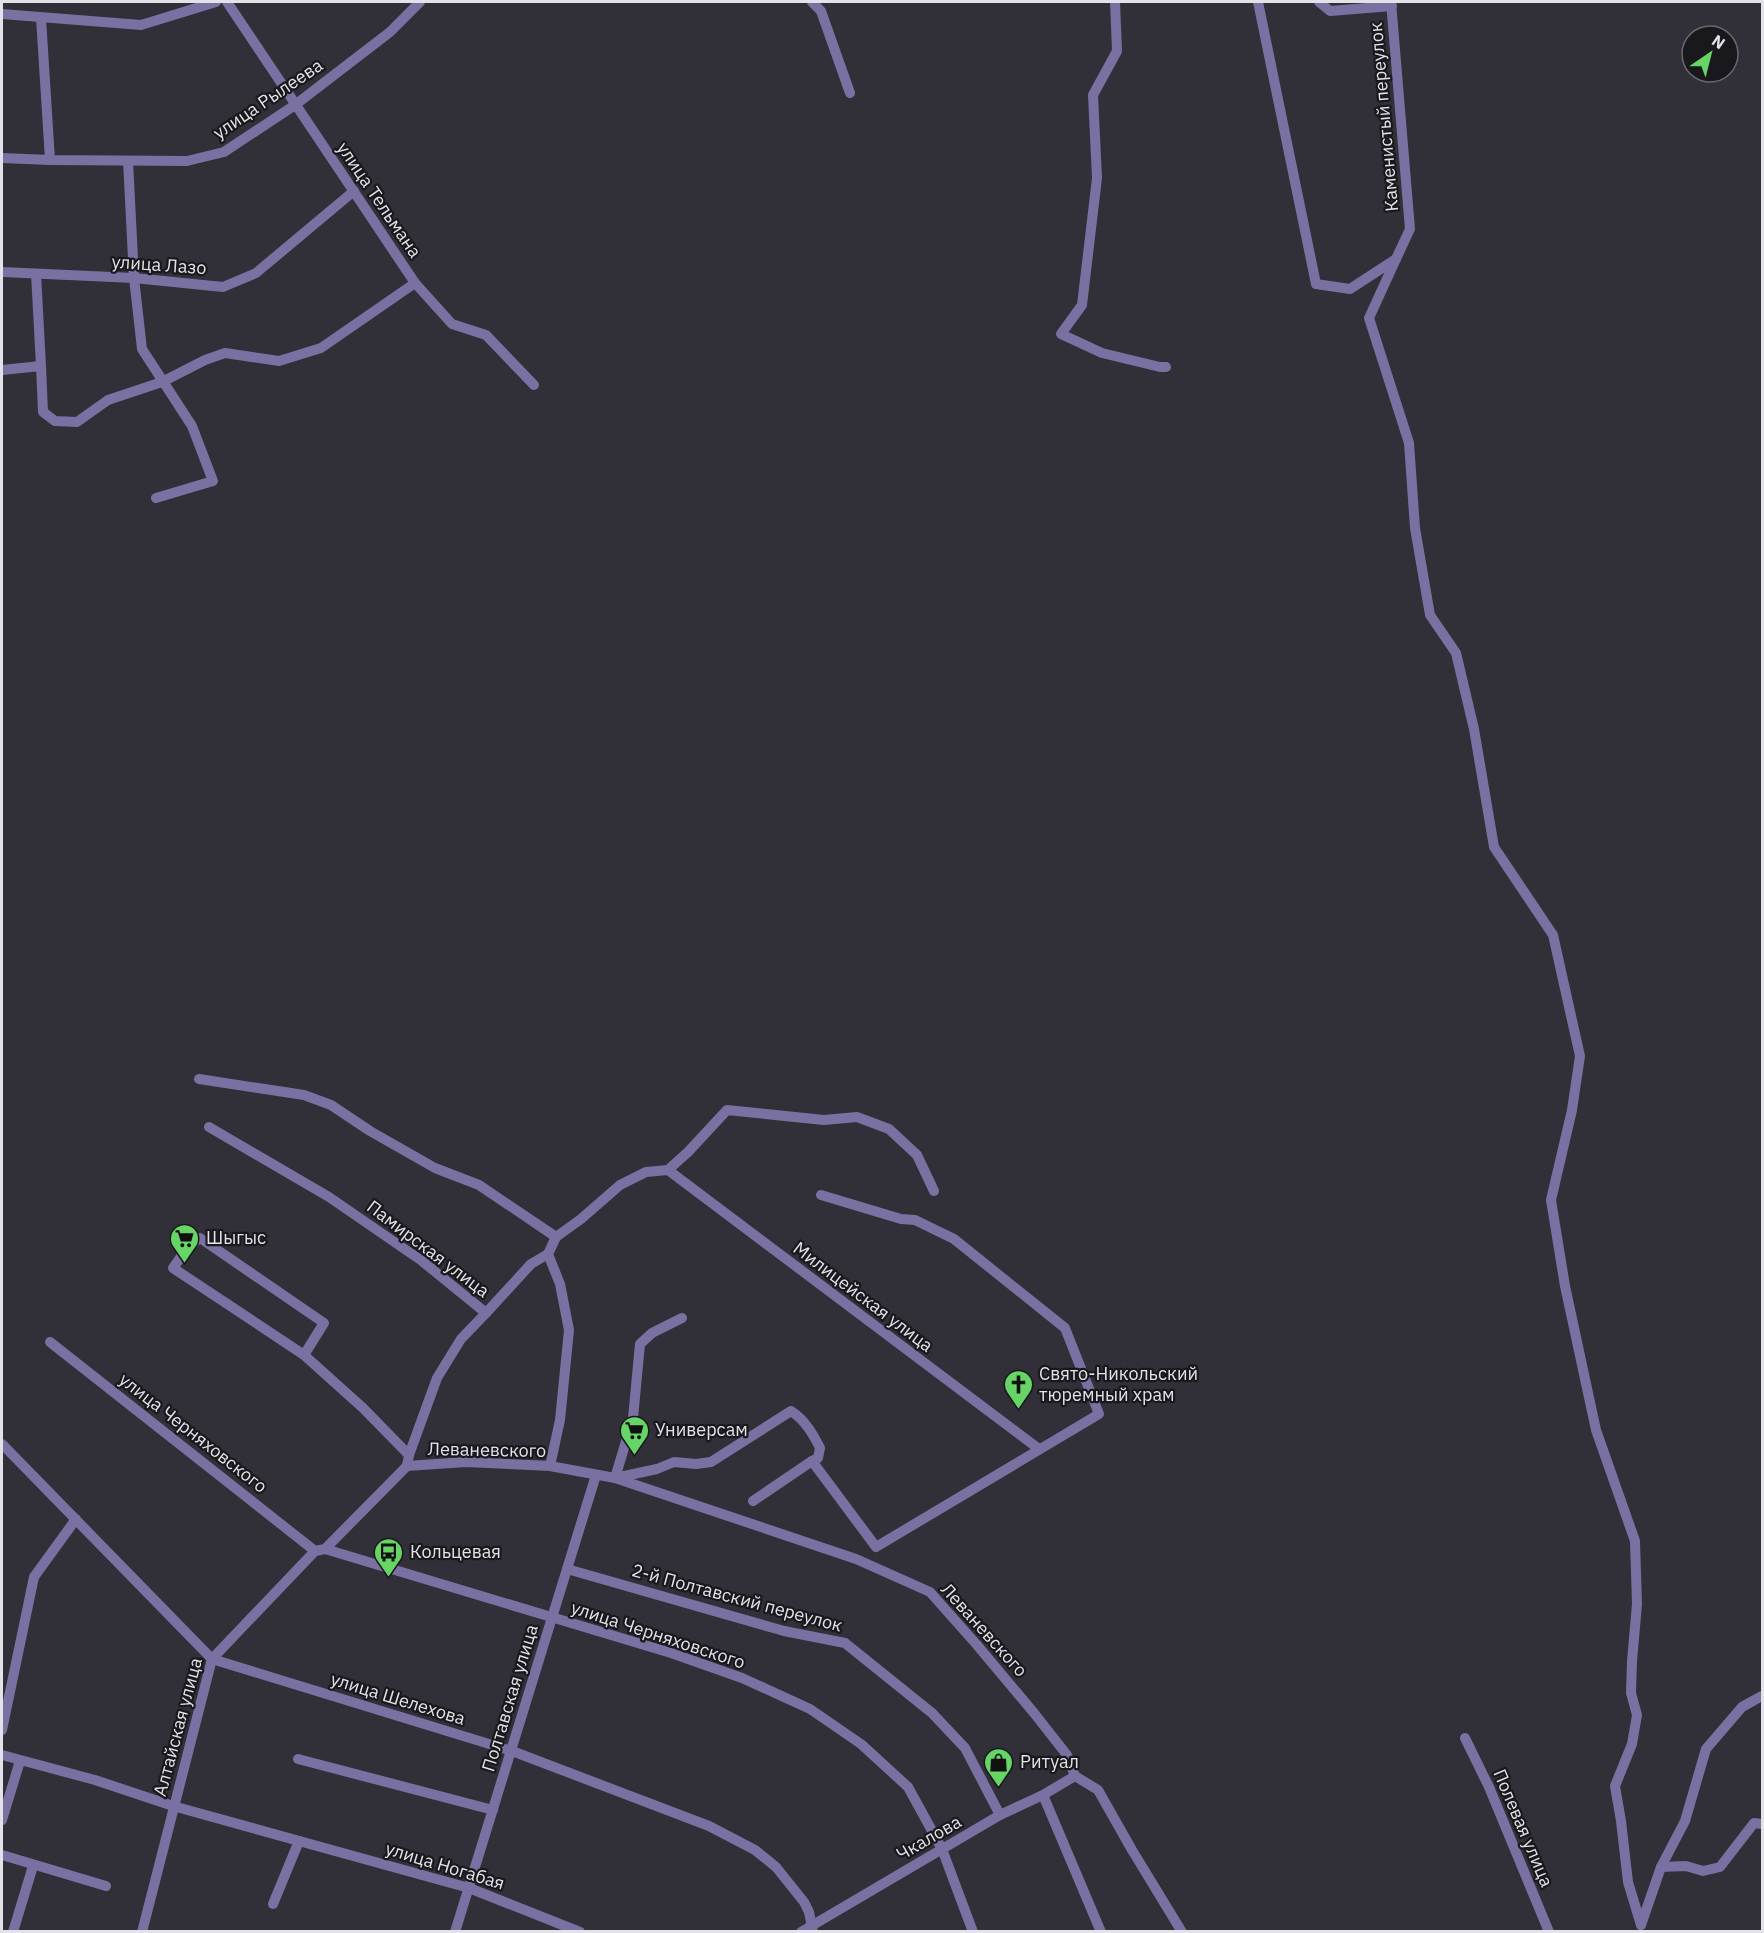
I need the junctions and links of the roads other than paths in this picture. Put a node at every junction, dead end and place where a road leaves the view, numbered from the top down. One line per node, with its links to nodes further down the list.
1 (216, 2): 10 (street)
2 (227, 2): 12 (street, улица Тельмана)
3 (420, 2): 12 (street, улица Рылеева)
4 (812, 2): 11 (street)
5 (1115, 2): 23 (street)
6 (1258, 2): 17 (street)
7 (1319, 2): 8 (street)
8 (1391, 4): 17 (street, Каменистый переулок)
9 (2, 14): 10 (street)
10 (41, 18): 14 (street)
11 (850, 93)
12 (295, 105): 15 (street, улица Рылеева); 16 (street, улица Тельмана)
13 (2, 158): 14 (street, улица Рылеева)
14 (50, 160): 15 (street, улица Рылеева)
15 (128, 161): 20 (street)
16 (354, 190): 20 (street, улица Лазо); 21 (street, улица Тельмана)
17 (1396, 259): 74 (street)
18 (2, 272): 19 (street, улица Лазо)
19 (36, 274): 20 (street, улица Лазо); 22 (street)
20 (134, 279): 25 (street)
21 (415, 283): 25 (street); 26 (street, улица Тельмана)
22 (41, 366): 24 (street); 25 (street)
23 (1166, 367)
24 (2, 370)
25 (162, 382): 27 (street)
26 (534, 386)
27 (156, 498)
28 (199, 1079): 33 (street)
29 (209, 1127): 35 (street, Памирская улица)
30 (668, 1170): 31 (street); 33 (street); 40 (street, Милицейская улица)
31 (934, 1191)
32 (821, 1195): 40 (street)
33 (556, 1237): 34 (street)
34 (548, 1254): 35 (street); 43 (street)
35 (486, 1312): 41 (street, Памирская улица)
36 (682, 1318): 45 (street)
37 (50, 1342): 48 (street, улица Черняховского)
38 (304, 1355): 38 (street, Леваневского); 41 (street, Леваневского)
39 (2, 1444): 47 (street, улица Шелехова)
40 (1039, 1449): 42 (street)
41 (408, 1461): 43 (street, Леваневского); 48 (street, Алтайская улица)
42 (812, 1461): 45 (street, Леваневского); 46 (street)
43 (550, 1466): 44 (street, Леваневского)
44 (596, 1475): 45 (street, Леваневского); 49 (street, Полтавская улица)
45 (615, 1478): 59 (street, Леваневского)
46 (753, 1501)
47 (76, 1519): 51 (street, улица Шелехова); 53 (street)
48 (320, 1550): 50 (street, улица Черняховского); 51 (street, Алтайская улица)
49 (567, 1569): 50 (street, Полтавская улица); 63 (street, 2-й Полтавский переулок)
50 (551, 1618): 55 (street, Полтавская улица); 67 (street, улица Черняховского)
51 (212, 1659): 55 (street, улица Шелехова); 61 (street, Алтайская улица)
52 (1762, 1696): 70 (street)
53 (2, 1730)
54 (1465, 1737): 83 (street, Полевая улица)
55 (512, 1751): 62 (street, Полтавская улица); 75 (street, улица Шелехова)
56 (2, 1755): 58 (street, улица Ногабая)
57 (298, 1759): 62 (street)
58 (20, 1761): 61 (street, улица Ногабая); 64 (street)
59 (1075, 1776): 60 (street, Чкалова); 82 (street)
60 (1043, 1795): 63 (street, Чкалова); 81 (street)
61 (174, 1806): 66 (street, улица Ногабая); 77 (street, Алтайская улица)
62 (493, 1810): 72 (street, Полтавская улица)
63 (1000, 1815): 67 (street, Чкалова)
64 (2, 1820)
65 (1762, 1824): 70 (street)
66 (299, 1840): 72 (street, улица Ногабая); 73 (street)
67 (942, 1849): 75 (street, Чкалова); 80 (street, улица Черняховского)
68 (2, 1855): 69 (street)
69 (33, 1866): 71 (street); 76 (street)
70 (1661, 1867): 74 (street)
71 (106, 1886)
72 (469, 1888): 78 (street, Полтавская улица); 79 (street, улица Ногабая)
73 (273, 1904)
74 (1642, 1928)
75 (808, 1930)
76 (13, 1932)
77 (142, 1932)
78 (455, 1932)
79 (580, 1932)
80 (973, 1932)
81 (1101, 1932)
82 (1182, 1932)
83 (1549, 1932)

